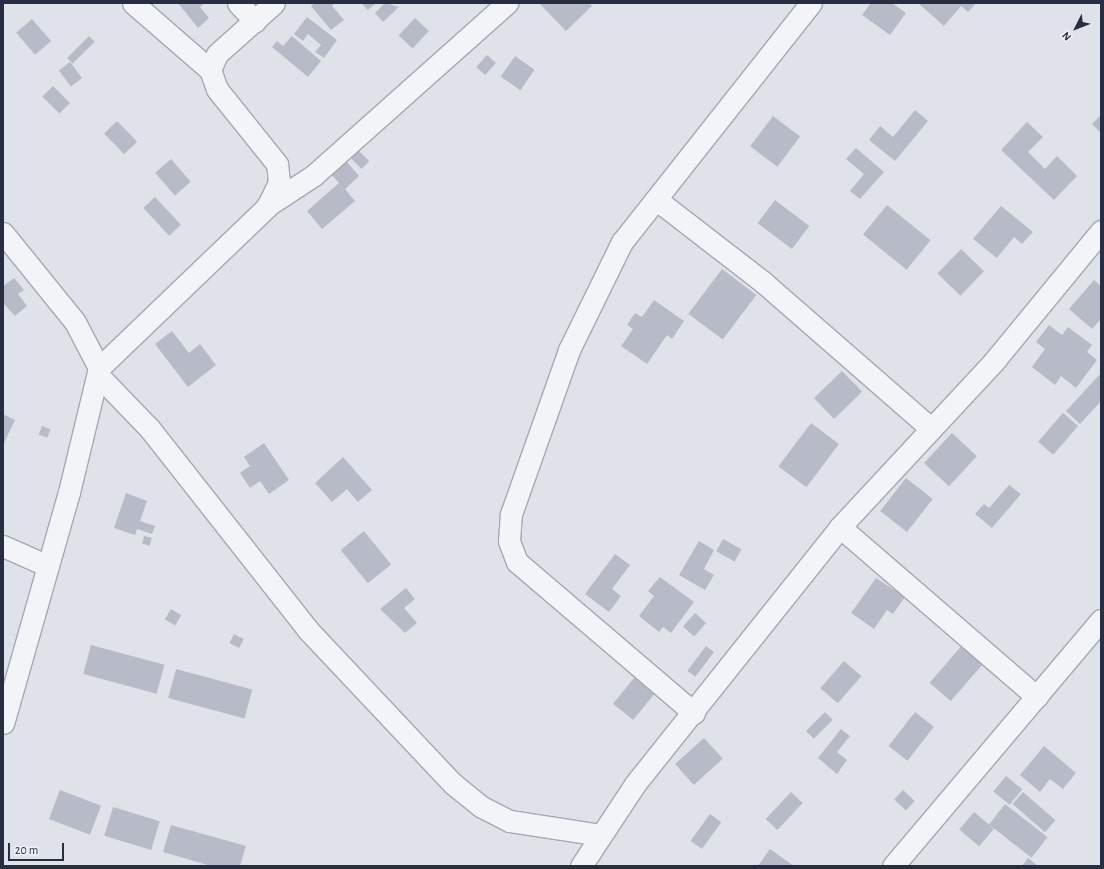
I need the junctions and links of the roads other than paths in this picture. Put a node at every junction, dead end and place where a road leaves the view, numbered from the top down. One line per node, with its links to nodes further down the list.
1 (133, 3): 7 (street)
2 (238, 3): 6 (street)
3 (274, 3): 6 (street)
4 (507, 3): 9 (street)
5 (811, 3): 8 (street)
6 (255, 22): 7 (street)
7 (210, 70): 9 (street)
8 (657, 200): 13 (street); 19 (street)
9 (267, 206): 12 (street)
10 (1101, 231): 13 (street)
11 (3, 233): 12 (street)
12 (98, 371): 16 (street); 21 (street)
13 (929, 427): 14 (street)
14 (840, 527): 18 (street); 19 (street)
15 (3, 546): 16 (street)
16 (48, 566): 20 (street)
17 (1101, 620): 18 (street)
18 (1037, 697): 23 (street)
19 (694, 713): 21 (street)
20 (3, 723)
21 (600, 835): 22 (street)
22 (581, 866)
23 (893, 866)

